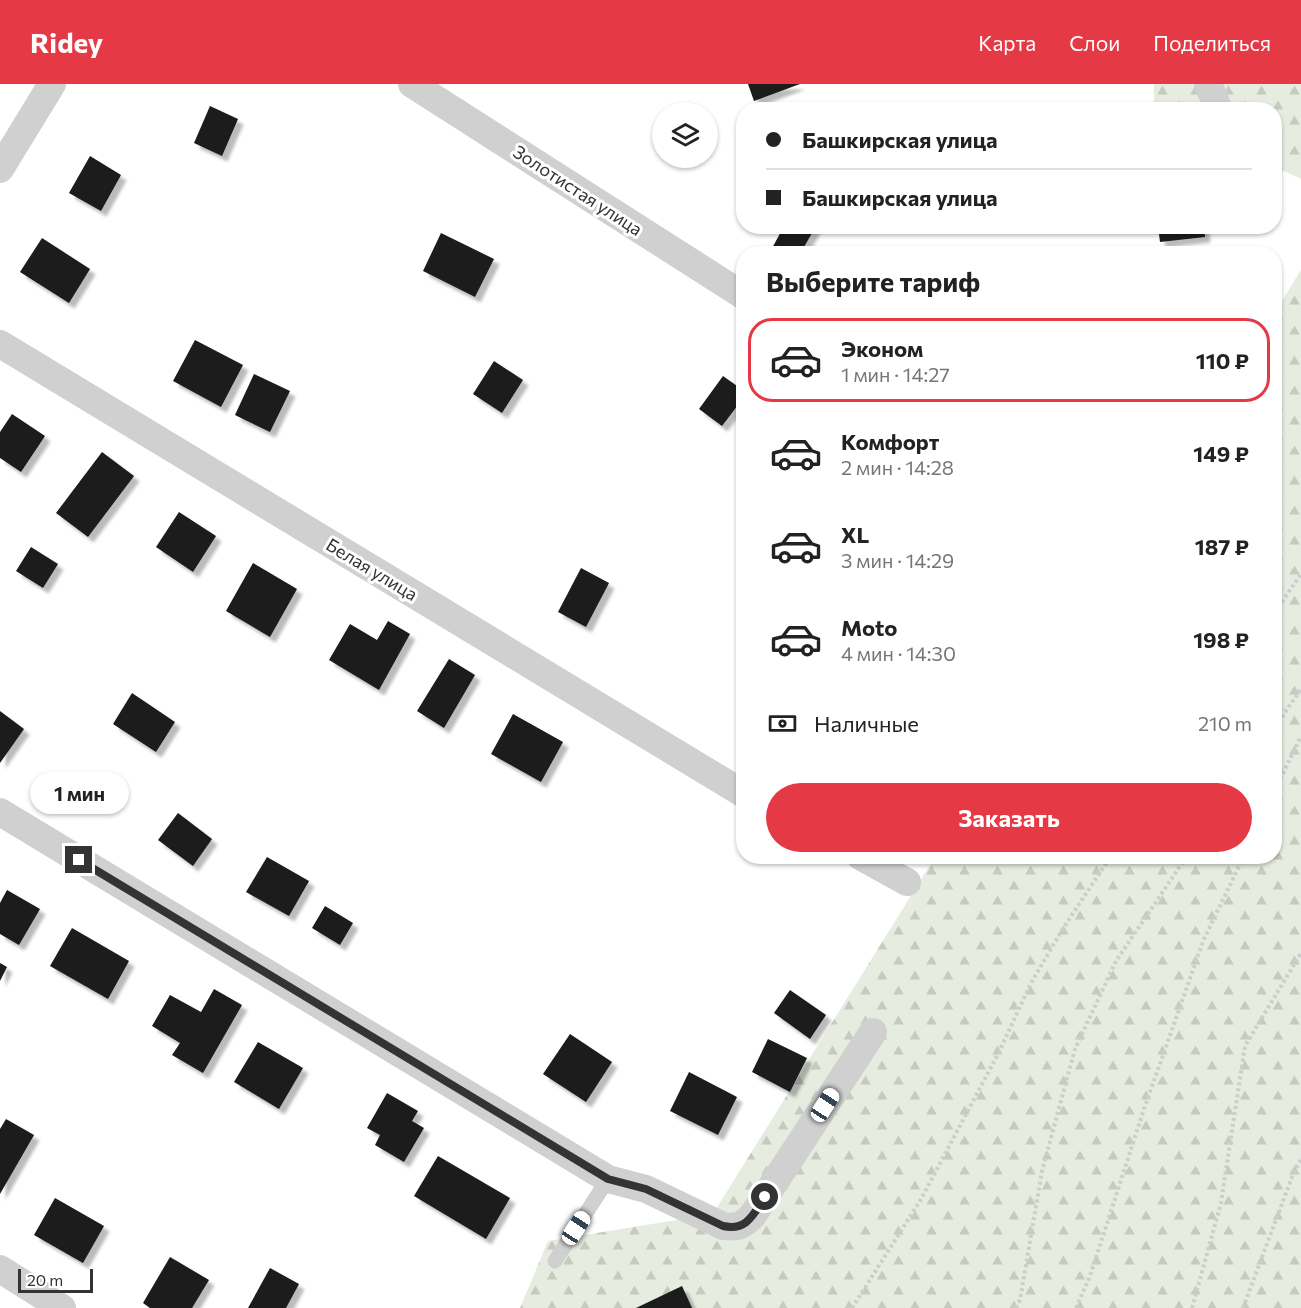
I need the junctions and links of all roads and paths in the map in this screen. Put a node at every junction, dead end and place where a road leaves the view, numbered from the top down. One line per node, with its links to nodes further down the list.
1 (52, 84): 5 (street)
2 (412, 84): 6 (street, Золотистая улица)
3 (1208, 84): 4 (street)
4 (1216, 102)
5 (0, 169)
6 (736, 291)
7 (0, 344): 14 (street, Белая улица)
8 (1301, 574): 9 (path)
9 (1282, 602)
10 (1301, 689): 11 (path)
11 (1282, 717)
12 (1301, 736): 13 (path)
13 (1282, 775)
14 (736, 789)
15 (0, 812): 24 (street)
16 (874, 864): 20 (street)
17 (1106, 864): 28 (path)
18 (1182, 864): 29 (path)
19 (1240, 864): 30 (path)
20 (907, 882)
21 (1301, 953): 31 (path)
22 (873, 1032): 24 (street)
23 (1301, 1160): 32 (path)
24 (608, 1179): 25 (lane)
25 (555, 1261)
26 (0, 1269): 27 (street)
27 (62, 1308)
28 (852, 1308)
29 (1016, 1308)
30 (1076, 1308)
31 (1192, 1308)
32 (1243, 1308)

